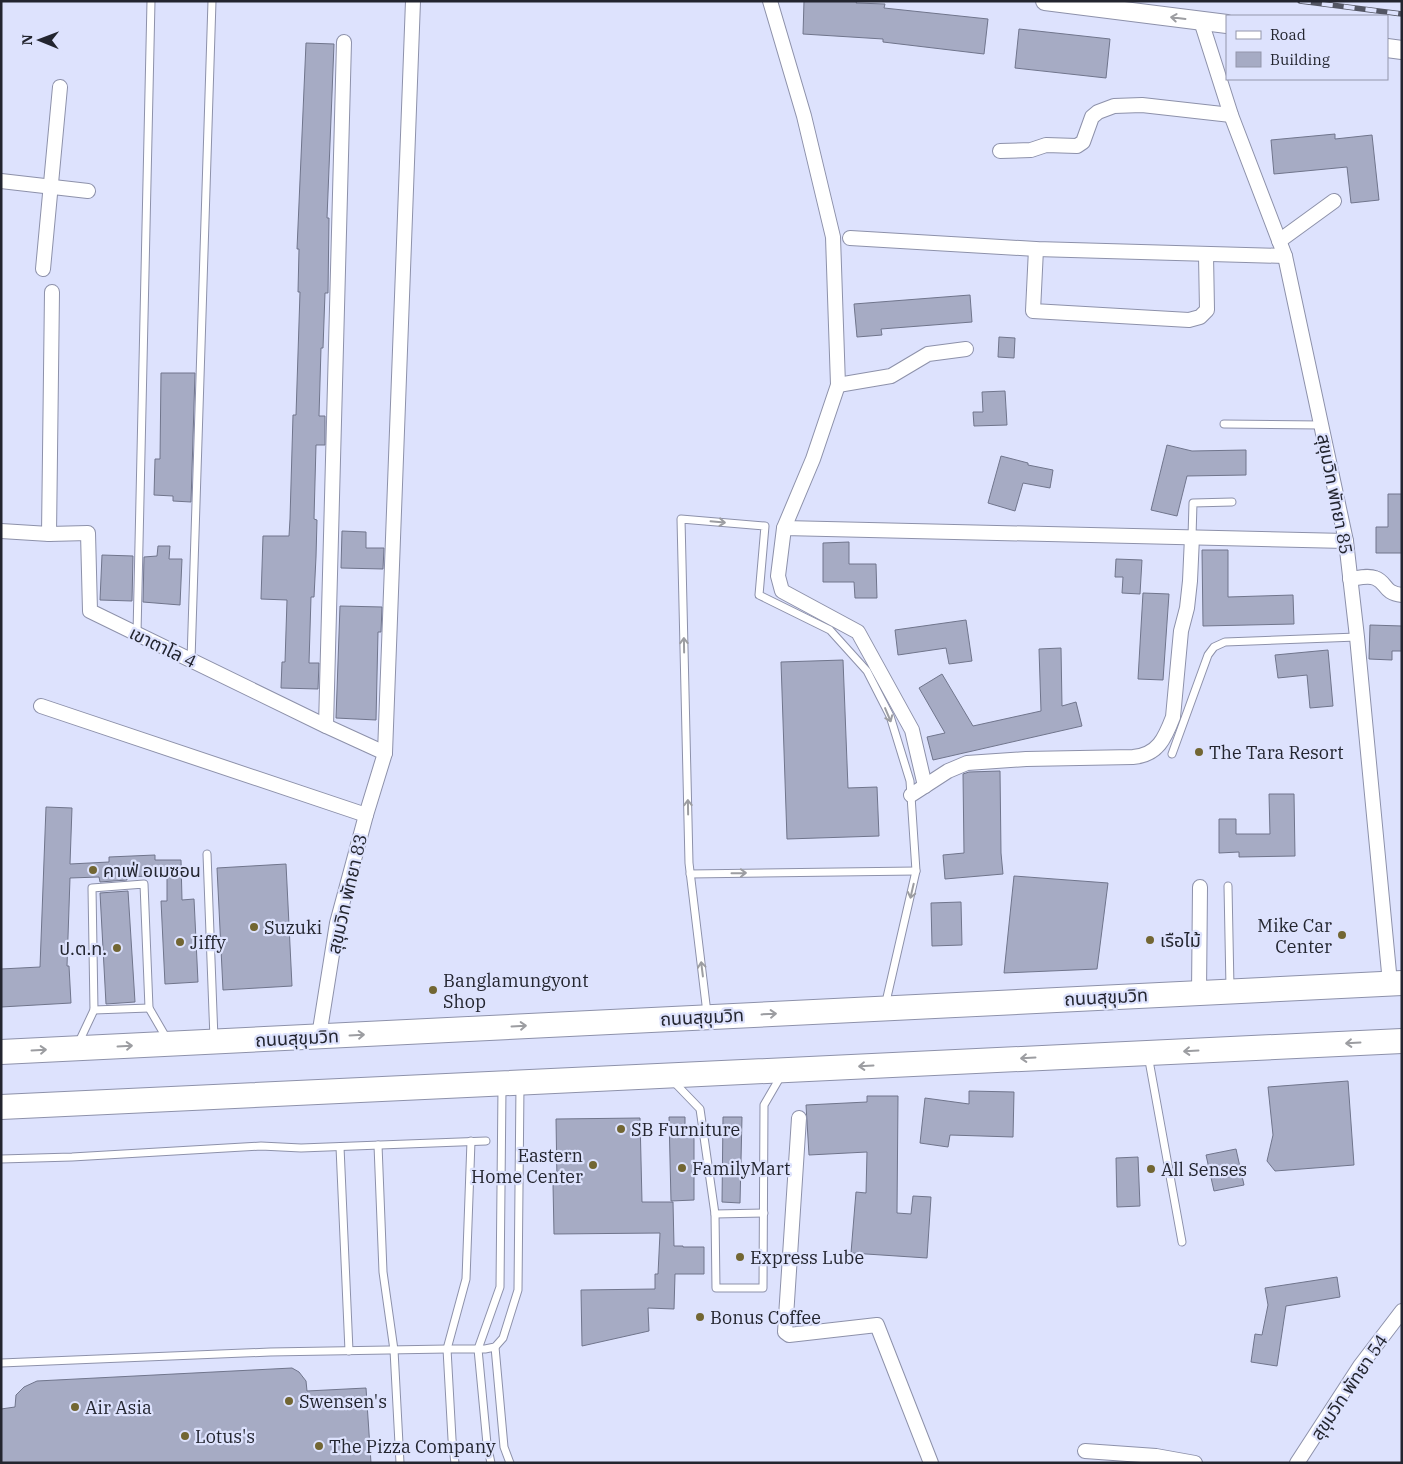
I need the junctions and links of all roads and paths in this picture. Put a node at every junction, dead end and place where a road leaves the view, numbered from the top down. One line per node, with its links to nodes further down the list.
1 (151, 1): 37 (lane)
2 (212, 1): 39 (lane)
3 (413, 1): 42 (street, สุขุมวิท พัทยา 83)
4 (770, 1): 26 (street)
5 (1045, 1): 6 (street, one-way to 5)
6 (1201, 20): 7 (street); 12 (street, สุขุมวิท พัทยา 85)
7 (1226, 24)
8 (344, 42): 41 (street)
9 (1388, 48): 10 (street)
10 (1402, 50)
11 (60, 87): 15 (street)
12 (1231, 115): 13 (street); 19 (street, สุขุมวิท พัทยา 85)
13 (1000, 151)
14 (1, 181): 15 (street)
15 (50, 186): 16 (street); 23 (street)
16 (88, 190)
17 (1334, 201): 19 (street)
18 (850, 238): 20 (street)
19 (1279, 242): 22 (street, สุขุมวิท พัทยา 85)
20 (1036, 249): 21 (street); 21 (street)
21 (1206, 255): 22 (street)
22 (1285, 256): 28 (street, สุขุมวิท พัทยา 85)
23 (43, 269)
24 (52, 292): 32 (street)
25 (966, 349): 26 (street)
26 (838, 385): 30 (street)
27 (1224, 424): 28 (lane)
28 (1321, 425): 34 (street, สุขุมวิท พัทยา 85)
29 (1232, 502): 33 (lane)
30 (784, 528): 33 (street); 44 (street)
31 (1, 531): 32 (street, เขาตาโล 4)
32 (49, 534): 37 (street, เขาตาโล 4)
33 (1192, 537): 34 (street); 44 (street)
34 (1346, 541): 35 (street, สุขุมวิท พัทยา 85)
35 (1350, 579): 36 (street); 38 (street, สุขุมวิท พัทยา 85)
36 (1402, 595)
37 (137, 634): 39 (street, เขาตาโล 4)
38 (1357, 637): 43 (lane); 52 (street, สุขุมวิท พัทยา 85)
39 (192, 660): 41 (street, เขาตาโล 4)
40 (41, 706): 46 (street)
41 (326, 726): 42 (street, เขาตาโล 4)
42 (385, 753): 46 (street, สุขุมวิท พัทยา 83)
43 (1172, 754)
44 (925, 786): 45 (street)
45 (911, 795): 48 (lane); 49 (lane, one-way to 45)
46 (366, 815): 59 (street, สุขุมวิท พัทยา 83)
47 (207, 854): 61 (lane)
48 (916, 871): 49 (lane, one-way to 48); 56 (lane, one-way to 56)
49 (690, 874): 58 (lane, one-way to 49)
50 (1228, 886): 53 (lane)
51 (1200, 887): 54 (street)
52 (1396, 983): 53 (highway, ถนนสุขุมวิท)
53 (1230, 991): 54 (highway, ถนนสุขุมวิท)
54 (1199, 993): 56 (highway, ถนนสุขุมวิท)
55 (149, 1008): 57 (lane); 57 (lane); 62 (lane)
56 (884, 1008): 58 (highway, ถนนสุขุมวิท, one-way to 56)
57 (94, 1010): 63 (lane)
58 (707, 1017): 59 (highway, ถนนสุขุมวิท, one-way to 58)
59 (319, 1036): 61 (highway, ถนนสุขุมวิท)
60 (1402, 1040): 65 (highway, one-way to 65)
61 (214, 1042): 62 (highway, ถนนสุขุมวิท)
62 (170, 1044): 63 (highway, ถนนสุขุมวิท, one-way to 62)
63 (76, 1049): 64 (highway, ถนนสุขุมวิท, one-way to 63)
64 (1, 1052)
65 (1147, 1053): 66 (highway, one-way to 66); 78 (lane)
66 (784, 1070): 67 (highway); 76 (lane)
67 (669, 1076): 68 (highway); 77 (lane)
68 (511, 1083): 69 (highway); 80 (lane); 81 (lane)
69 (1, 1107)
70 (799, 1118): 91 (street)
71 (471, 1141): 72 (lane); 73 (lane); 83 (lane)
72 (486, 1141)
73 (378, 1145): 74 (lane); 82 (lane)
74 (340, 1147): 75 (lane); 84 (lane)
75 (1, 1160)
76 (764, 1213): 77 (lane); 77 (lane)
77 (715, 1214)
78 (1182, 1242)
79 (1402, 1311): 93 (street, สุขุมวิท พัทยา 54)
80 (494, 1347): 81 (lane); 90 (lane)
81 (478, 1349): 83 (lane); 89 (lane)
82 (394, 1350): 83 (lane); 84 (lane); 87 (lane)
83 (447, 1350): 88 (lane)
84 (349, 1351): 85 (lane)
85 (1, 1363)
86 (1085, 1451): 92 (street)
87 (400, 1463)
88 (455, 1463)
89 (491, 1463)
90 (510, 1463)
91 (931, 1463)
92 (1195, 1463)
93 (1297, 1463)

